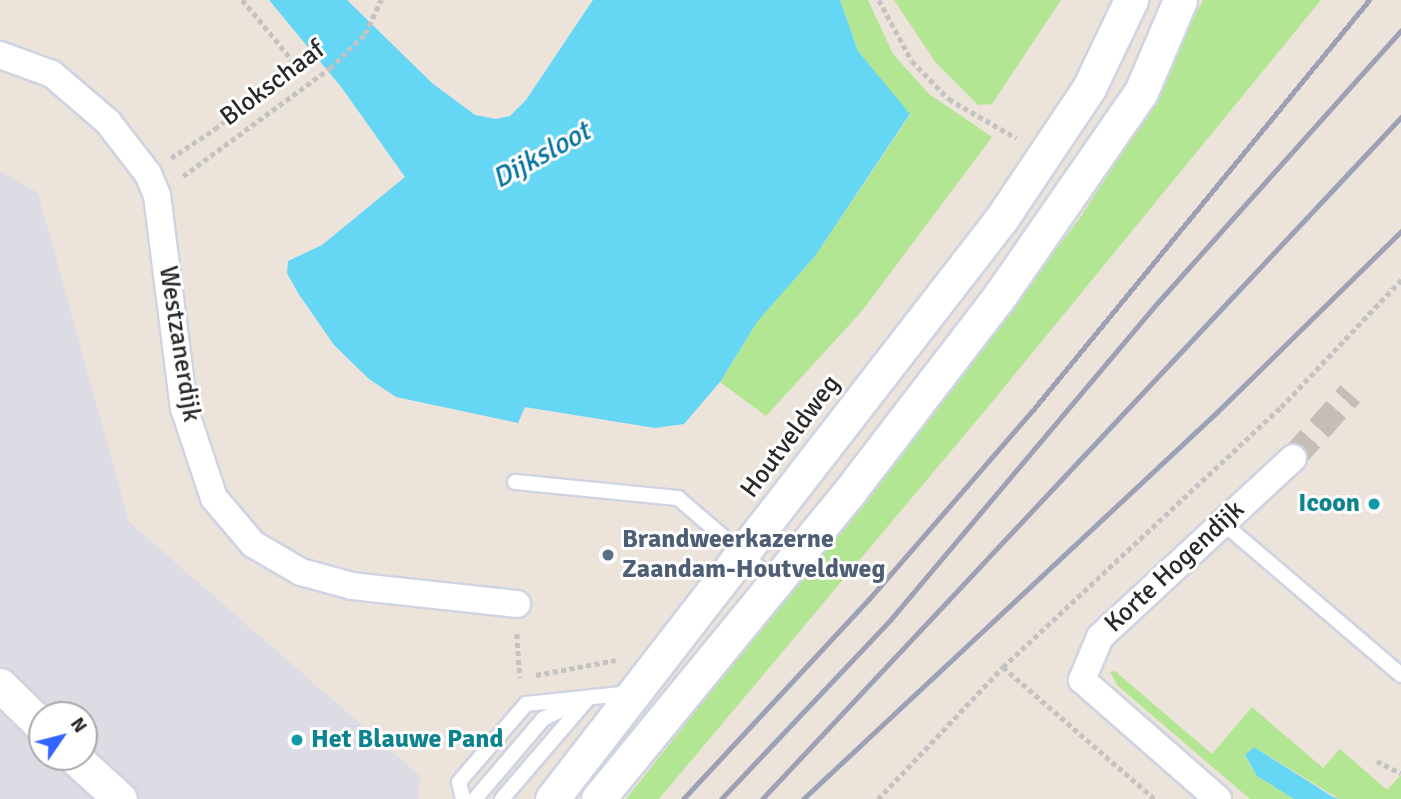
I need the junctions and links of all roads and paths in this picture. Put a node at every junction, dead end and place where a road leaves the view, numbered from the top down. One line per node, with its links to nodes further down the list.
1 (242, 0): 10 (path)
2 (381, 0): 11 (path, Blokschaaf)
3 (879, 0): 8 (path)
4 (1131, 0): 16 (street, Houtveldweg)
5 (1180, 0): 17 (street)
6 (0, 55): 10 (street, Westzanerdijk)
7 (1024, 127): 8 (path)
8 (1017, 138): 9 (path)
9 (1010, 148)
10 (148, 174): 18 (street, Westzanerdijk)
11 (173, 186)
12 (1401, 280): 21 (path)
13 (1293, 458): 15 (street, Korte Hogendijk)
14 (515, 482): 16 (lane)
15 (1223, 523): 22 (lane); 40 (street, Korte Hogendijk)
16 (742, 553): 17 (lane); 26 (street, Houtveldweg)
17 (776, 582): 37 (street)
18 (517, 604)
19 (517, 638): 23 (path)
20 (620, 659): 23 (path)
21 (1003, 667): 38 (path); 39 (path)
22 (1401, 675)
23 (520, 678): 25 (path)
24 (0, 685): 28 (street)
25 (511, 688)
26 (636, 693): 27 (lane); 36 (street, Houtveldweg)
27 (593, 694): 33 (lane); 34 (lane); 35 (lane)
28 (28, 712)
29 (1377, 761): 31 (path)
30 (89, 771): 32 (street)
31 (1401, 773)
32 (120, 799)
33 (463, 799)
34 (475, 799)
35 (502, 799)
36 (552, 799)
37 (598, 799)
38 (878, 799)
39 (1154, 799)
40 (1218, 799)

